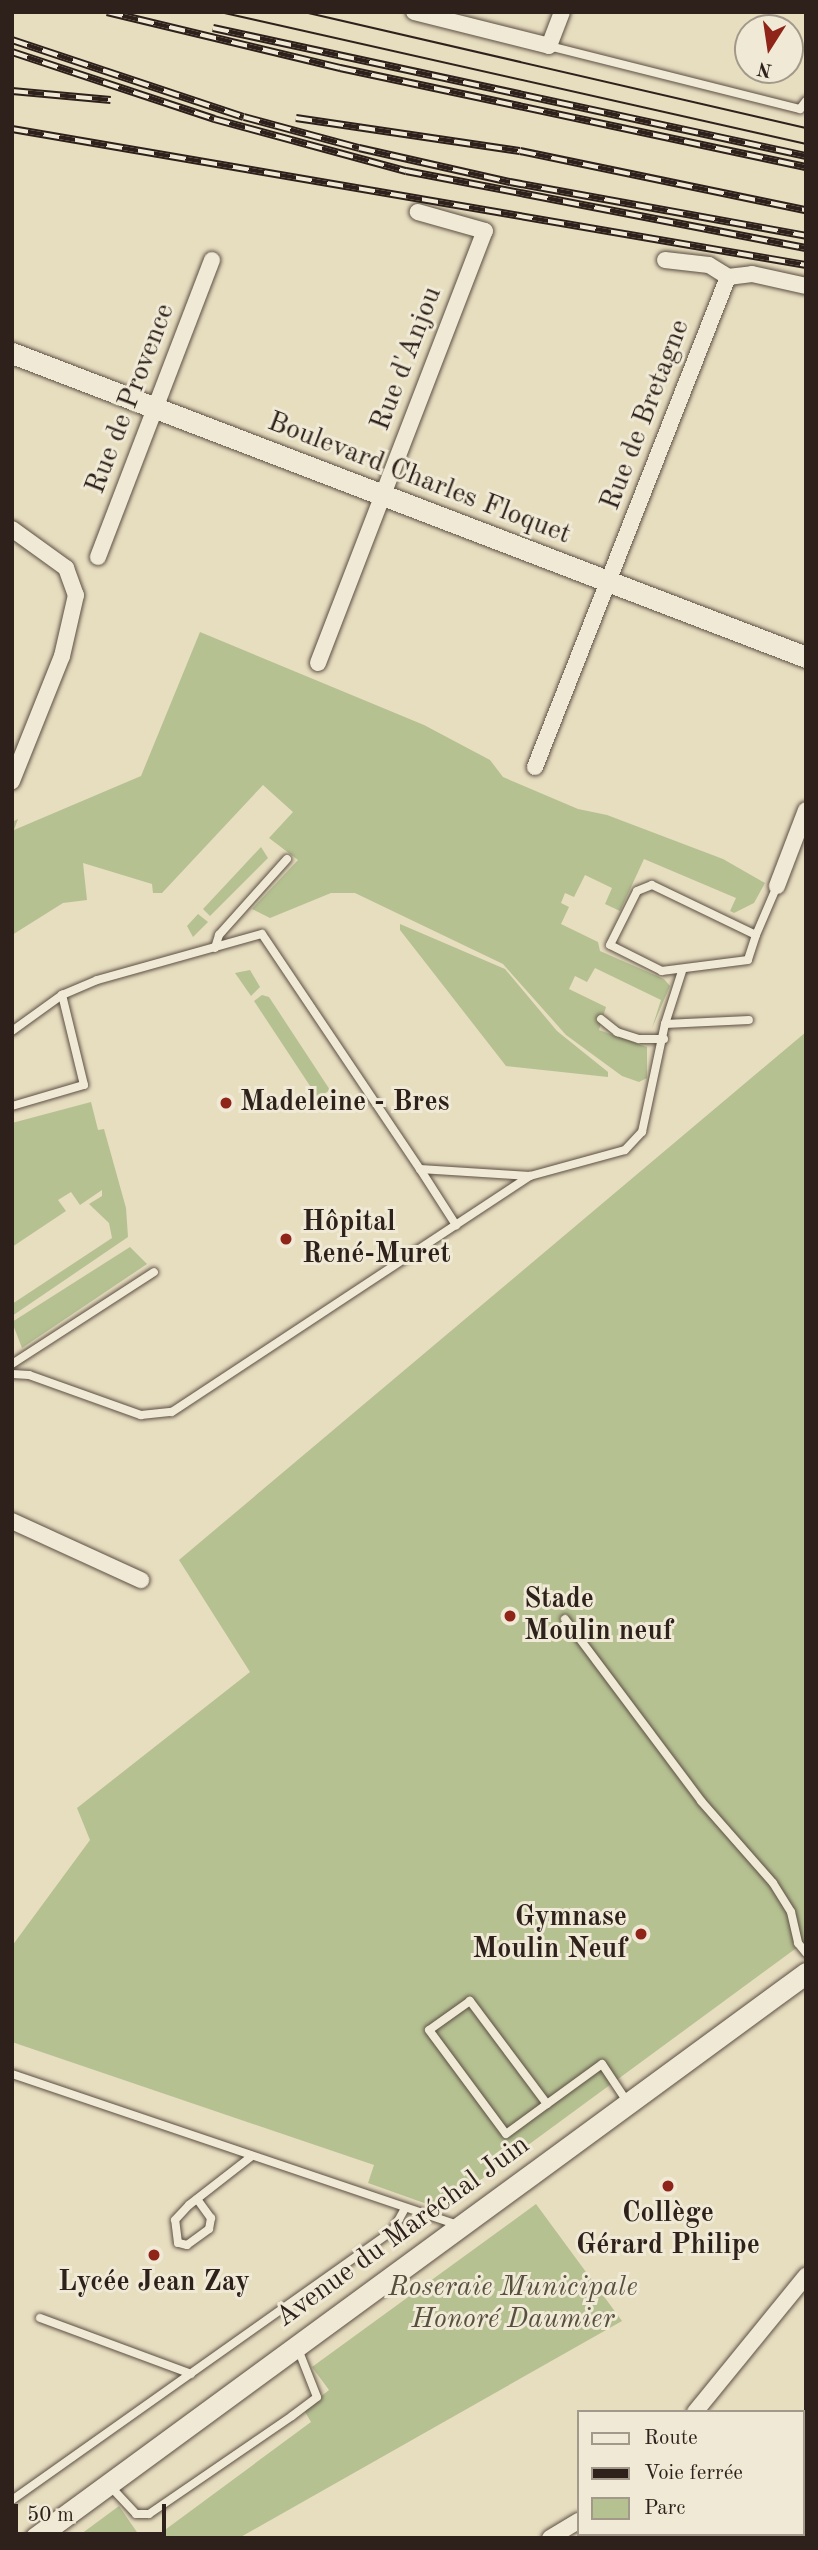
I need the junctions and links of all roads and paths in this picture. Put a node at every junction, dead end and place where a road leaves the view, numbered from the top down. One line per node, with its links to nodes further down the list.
1 (414, 12): 3 (street)
2 (562, 12): 3 (street)
3 (549, 46): 4 (lane)
4 (806, 101)
5 (418, 212): 12 (street, Rue d'Anjou)
6 (212, 260): 11 (street, Rue de Provence)
7 (665, 260): 8 (street)
8 (728, 277): 9 (street); 15 (street, Rue de Bretagne)
9 (806, 286)
10 (12, 353): 11 (street, Boulevard Charles Floquet)
11 (155, 409): 12 (street, Boulevard Charles Floquet); 14 (street, Rue de Provence)
12 (381, 496): 15 (street, Boulevard Charles Floquet); 17 (street, Rue d'Anjou)
13 (12, 529): 19 (street)
14 (98, 558)
15 (610, 580): 16 (street, Boulevard Charles Floquet); 18 (street, Rue de Bretagne)
16 (806, 657)
17 (318, 663)
18 (535, 767)
19 (12, 781)
20 (806, 810): 22 (street)
21 (287, 859): 24 (lane)
22 (777, 886): 23 (lane)
23 (756, 935): 25 (lane); 25 (lane)
24 (215, 948): 26 (lane); 33 (lane)
25 (682, 971): 29 (lane)
26 (62, 995): 30 (lane); 32 (lane)
27 (601, 1019): 31 (lane)
28 (749, 1020): 29 (lane)
29 (665, 1024): 31 (lane)
30 (12, 1031)
31 (664, 1039): 34 (lane)
32 (12, 1106)
33 (420, 1169): 34 (lane); 35 (lane)
34 (530, 1176): 35 (lane)
35 (456, 1225): 38 (lane)
36 (154, 1272): 37 (lane)
37 (12, 1364)
38 (12, 1374)
39 (12, 1521): 40 (street)
40 (141, 1580)
41 (565, 1619): 42 (lane)
42 (806, 1953)
43 (806, 1973): 45 (street, Avenue du Maréchal Juin)
44 (12, 2074): 47 (lane)
45 (628, 2103): 46 (lane); 50 (street, Avenue du Maréchal Juin)
46 (547, 2104): 46 (lane)
47 (252, 2156): 48 (lane); 49 (lane)
48 (197, 2199): 48 (lane)
49 (405, 2207): 50 (lane); 54 (lane)
50 (460, 2226): 53 (street, Avenue du Maréchal Juin)
51 (806, 2276): 55 (street)
52 (40, 2318): 54 (lane)
53 (296, 2345): 56 (street, Avenue du Maréchal Juin); 56 (lane)
54 (191, 2374): 57 (lane)
55 (697, 2410)
56 (107, 2484): 59 (street, Avenue du Maréchal Juin)
57 (12, 2500)
58 (576, 2522): 60 (street)
59 (35, 2538)
60 (550, 2538)

